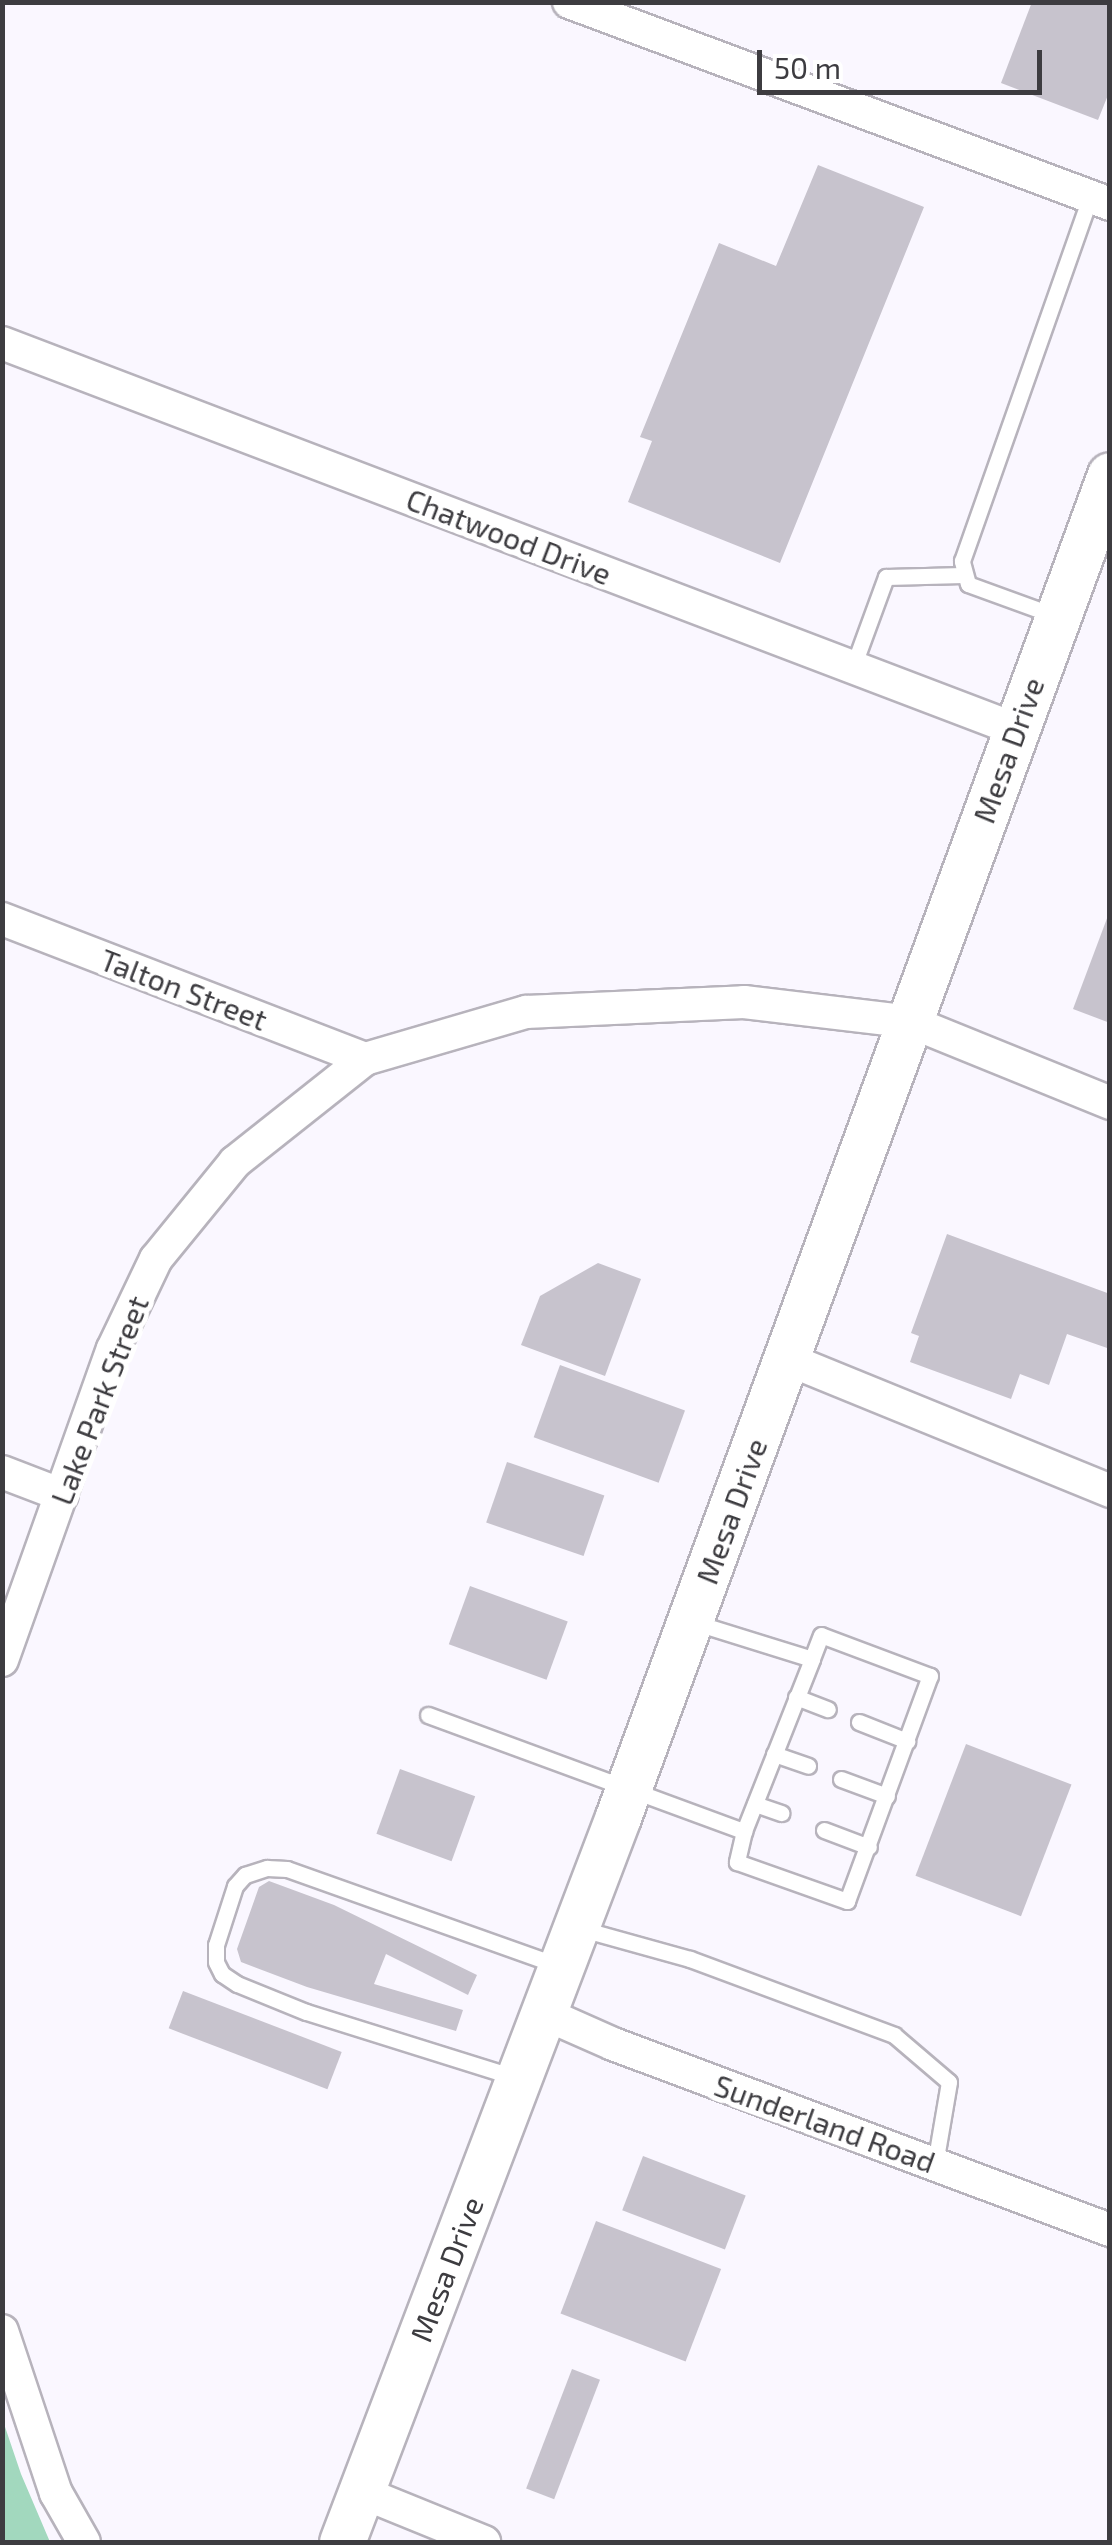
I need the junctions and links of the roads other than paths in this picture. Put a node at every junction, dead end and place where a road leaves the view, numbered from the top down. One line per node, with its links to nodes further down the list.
1 (569, 2): 2 (street)
2 (1100, 200): 5 (lane)
3 (2, 344): 7 (street, Chatwood Drive)
4 (1110, 476): 6 (main road, Mesa Drive)
5 (962, 576): 6 (lane); 7 (lane)
6 (1057, 616): 8 (main road, Mesa Drive)
7 (853, 668): 8 (street, Chatwood Drive)
8 (1015, 729): 10 (main road, Mesa Drive)
9 (2, 918): 11 (street, Talton Street)
10 (910, 1022): 11 (street, Lake Park Street); 12 (street); 13 (main road, Mesa Drive)
11 (365, 1059): 16 (street, Lake Park Street)
12 (1110, 1103)
13 (786, 1359): 15 (street); 17 (main road, Mesa Drive)
14 (2, 1472): 16 (street)
15 (1110, 1491)
16 (62, 1495): 19 (street, Lake Park Street)
17 (690, 1621): 18 (lane); 28 (main road, Mesa Drive)
18 (812, 1659): 20 (lane); 24 (lane)
19 (2, 1660)
20 (796, 1697): 21 (lane); 25 (lane)
21 (828, 1709)
22 (428, 1715): 28 (lane)
23 (860, 1722): 24 (lane)
24 (907, 1740): 29 (lane)
25 (774, 1754): 26 (lane); 30 (lane)
26 (808, 1766)
27 (841, 1779): 29 (lane)
28 (628, 1790): 33 (lane); 35 (main road, Mesa Drive)
29 (887, 1796): 34 (lane)
30 (755, 1804): 31 (lane); 33 (lane)
31 (781, 1814)
32 (824, 1830): 34 (lane)
33 (744, 1831): 34 (lane)
34 (870, 1847)
35 (568, 1947): 36 (main road, Mesa Drive); 37 (lane); 38 (lane)
36 (542, 2012): 37 (main road, Mesa Drive); 38 (street, Sunderland Road)
37 (518, 2078): 41 (main road, Mesa Drive)
38 (935, 2164): 39 (street, Sunderland Road)
39 (1110, 2230)
40 (2, 2332): 42 (street)
41 (361, 2492): 43 (main road, Mesa Drive); 44 (street)
42 (84, 2542)
43 (342, 2542)
44 (484, 2542)

